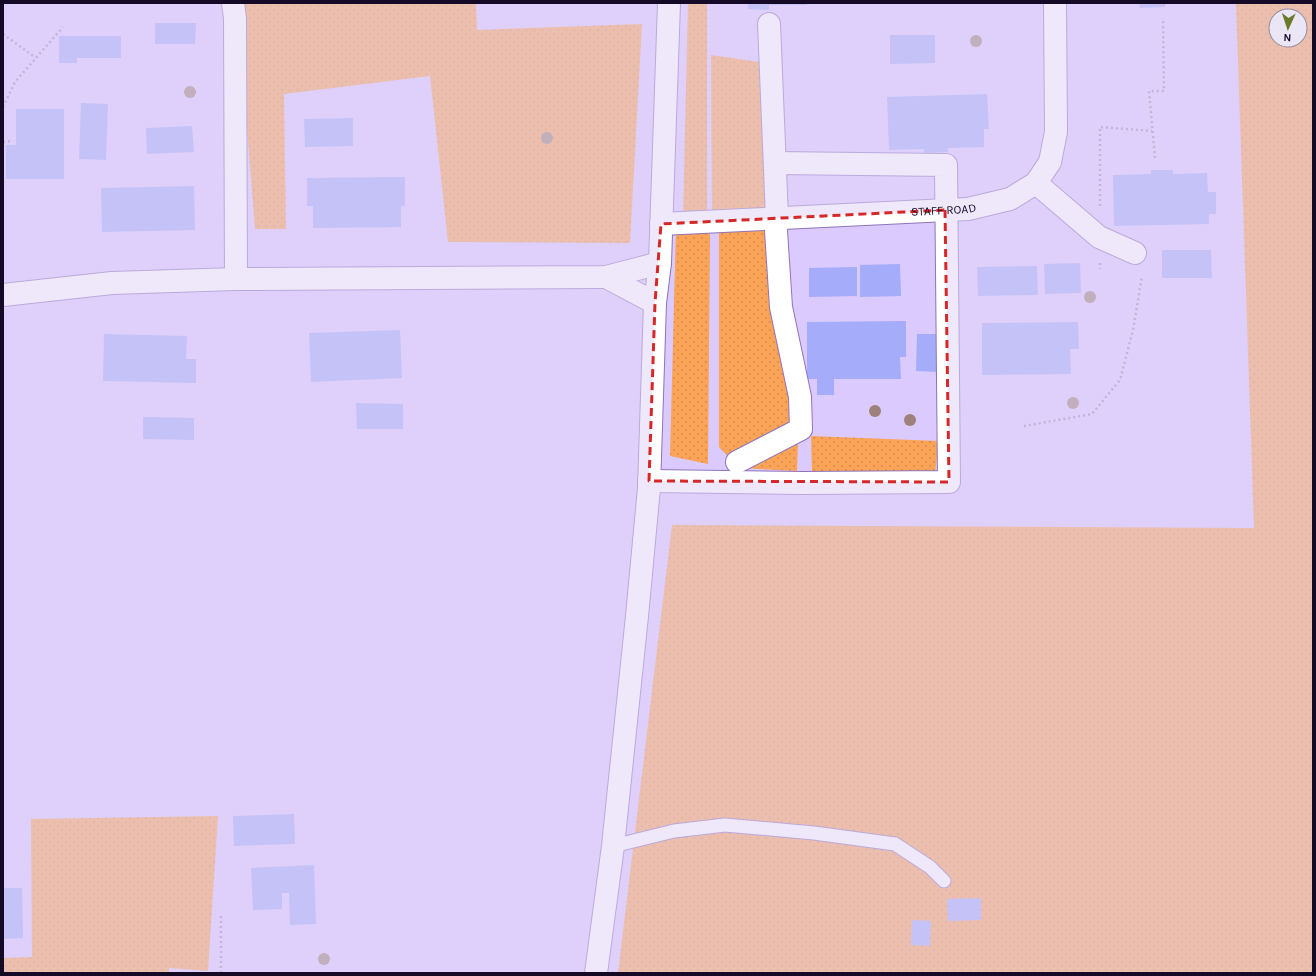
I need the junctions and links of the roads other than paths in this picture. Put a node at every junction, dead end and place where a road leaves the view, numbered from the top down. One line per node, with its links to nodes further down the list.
1 (233, 3): 13 (street)
2 (669, 3): 9 (street)
3 (1055, 3): 6 (street, STAFF ROAD)
4 (769, 24): 5 (street)
5 (775, 163): 7 (street); 8 (street)
6 (1036, 183): 7 (street, STAFF ROAD); 10 (street)
7 (945, 210): 8 (street, STAFF ROAD); 17 (street)
8 (777, 218): 9 (street, STAFF ROAD); 16 (street)
9 (661, 224): 11 (street)
10 (1135, 253)
11 (660, 263): 12 (street); 15 (street)
12 (606, 277): 13 (street); 15 (street)
13 (236, 279): 14 (street)
14 (3, 295)
15 (655, 303): 17 (street)
16 (737, 462)
17 (649, 481): 18 (street)
18 (613, 846): 19 (lane); 20 (street)
19 (944, 881)
20 (596, 973)

